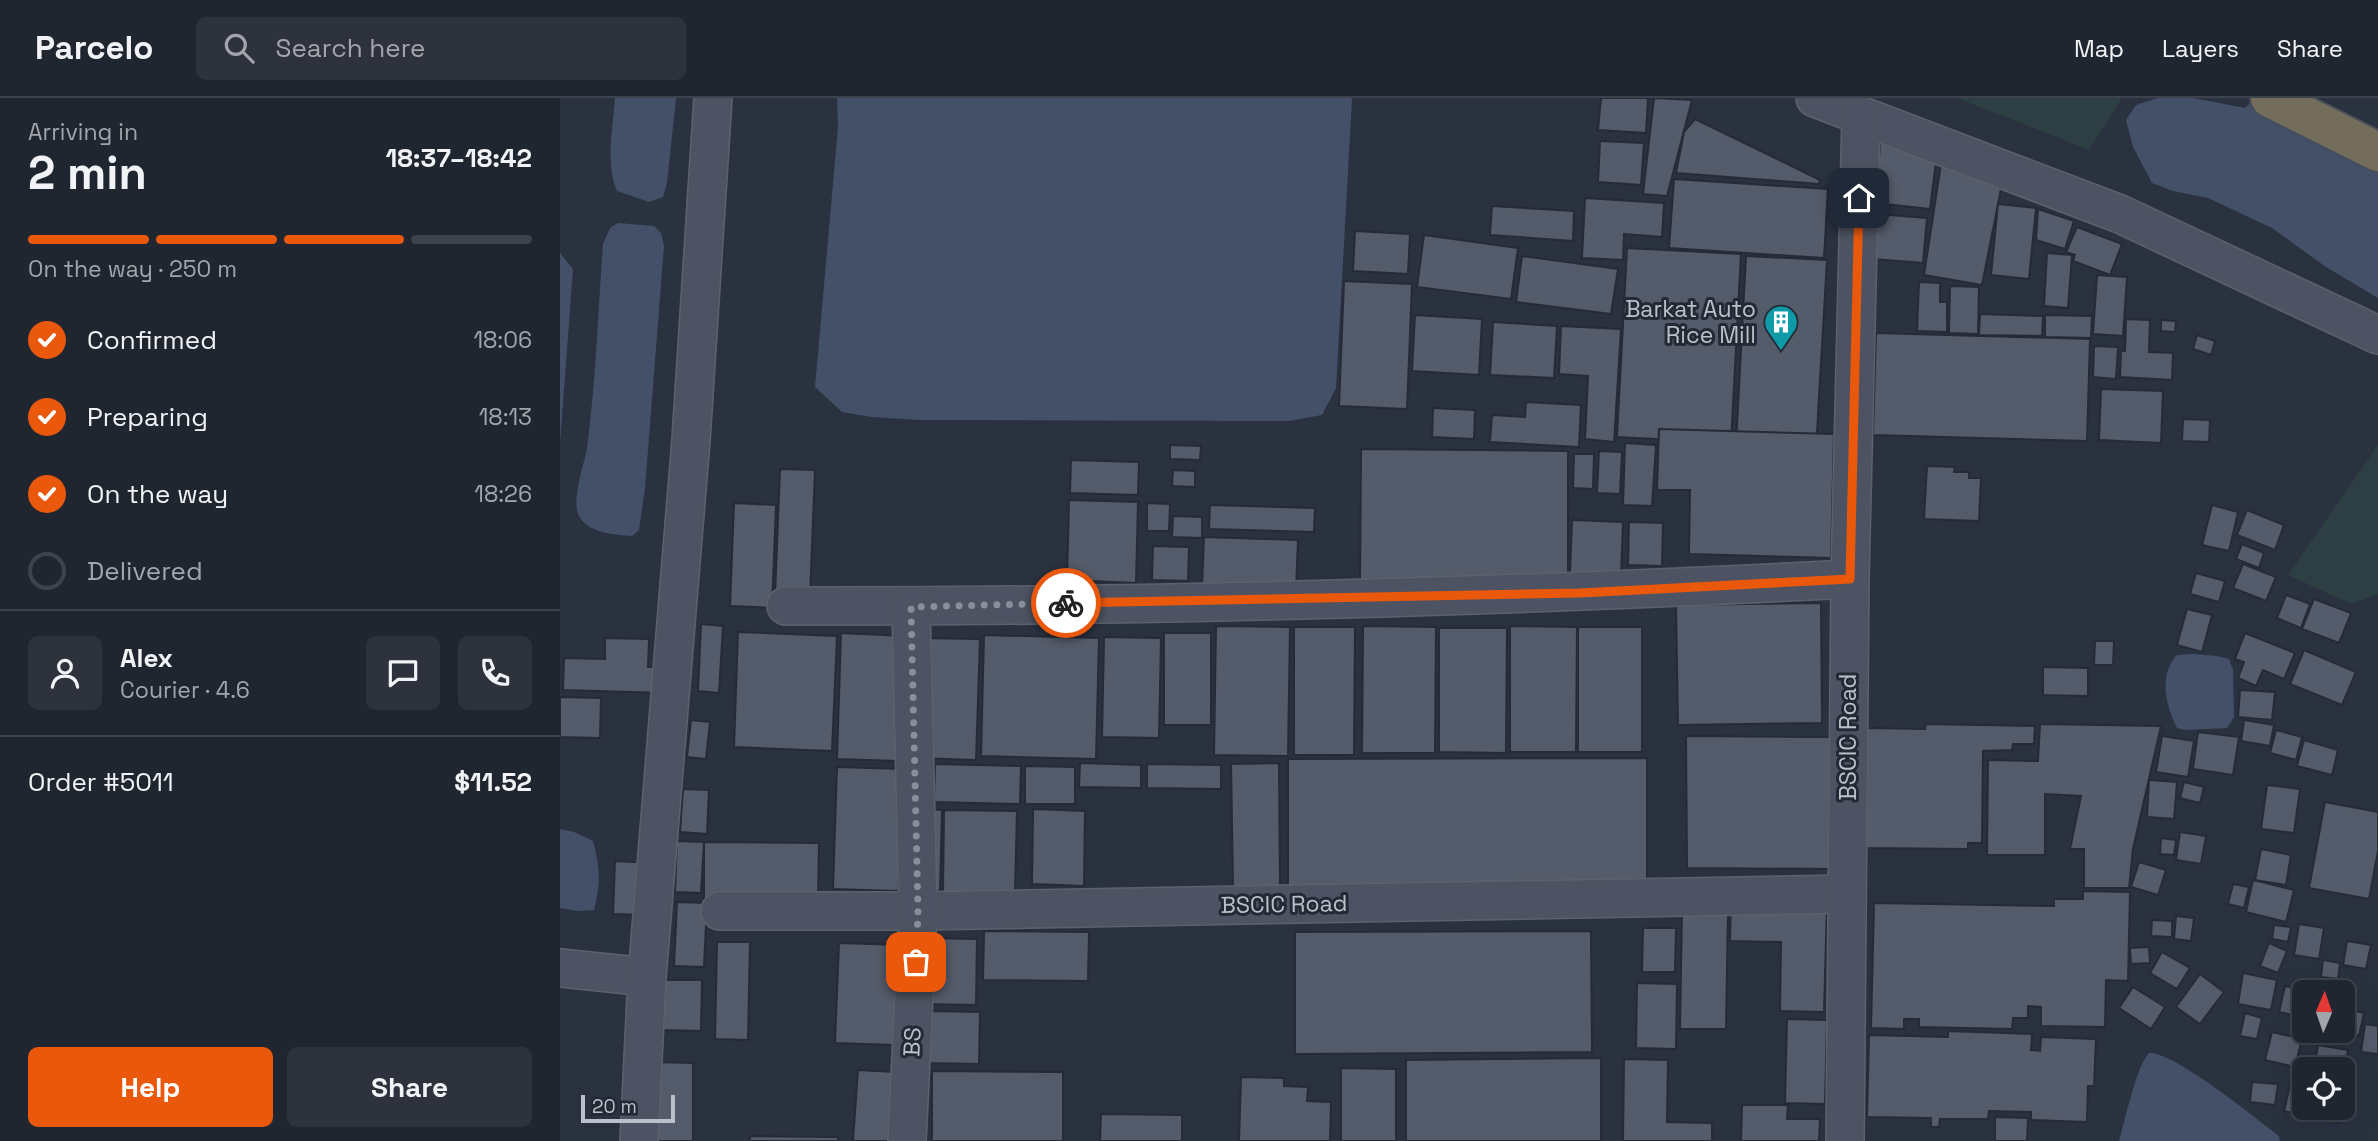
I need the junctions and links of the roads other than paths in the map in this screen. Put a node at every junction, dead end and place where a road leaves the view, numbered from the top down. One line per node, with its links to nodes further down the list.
1 (713, 98): 14 (street)
2 (1815, 98): 4 (street)
3 (2270, 98): 5 (highway)
4 (1861, 116): 6 (street); 7 (street, BSCIC Road)
5 (2378, 152)
6 (2378, 335)
7 (1850, 579): 9 (street); 10 (street, BSCIC Road)
8 (786, 606): 9 (street)
9 (911, 607): 12 (street, BS)
10 (1847, 894): 12 (street, BSCIC Road); 17 (street, BSCIC Road)
11 (720, 911): 12 (street, BSCIC Road)
12 (918, 911): 16 (street, BS)
13 (560, 968): 14 (street)
14 (647, 977): 15 (street)
15 (639, 1141)
16 (907, 1141)
17 (1845, 1141)

